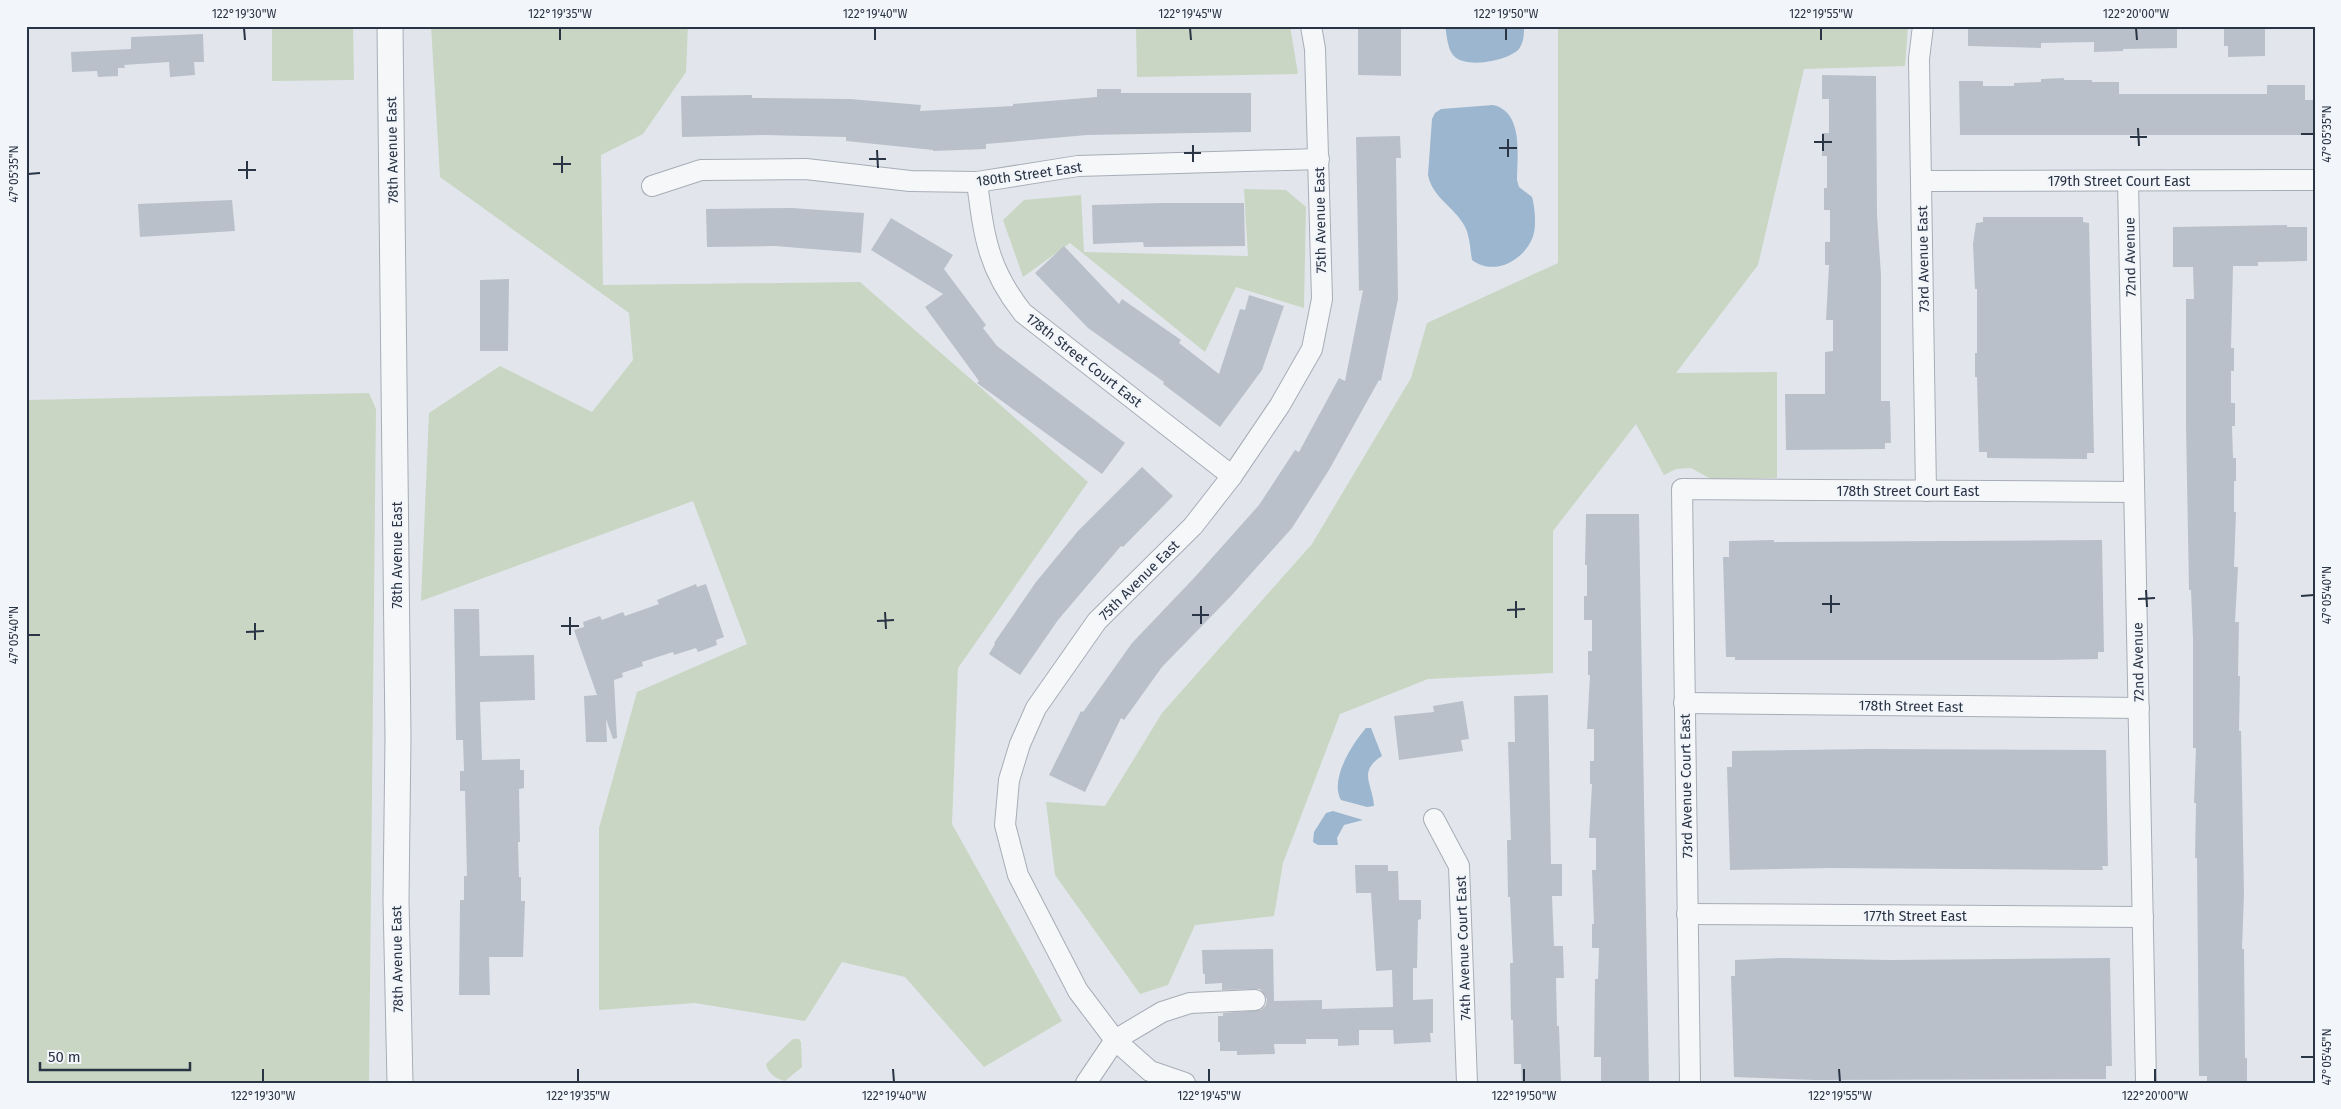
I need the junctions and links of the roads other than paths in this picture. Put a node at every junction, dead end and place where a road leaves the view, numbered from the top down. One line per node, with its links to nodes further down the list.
1 (390, 26): 21 (street, 78th Avenue East)
2 (1311, 26): 4 (street, 75th Avenue East)
3 (1923, 26): 6 (street, 73rd Avenue East)
4 (1319, 159): 8 (street, 180th Street East); 10 (street, 75th Avenue East)
5 (2315, 180): 7 (street, 179th Street Court East)
6 (1922, 181): 7 (street, 179th Street Court East); 12 (street, 73rd Avenue East)
7 (2128, 181): 13 (street, 72nd Avenue)
8 (977, 182): 9 (street, 180th Street East); 10 (street, 178th Street Court East)
9 (652, 186)
10 (1232, 476): 20 (street, 75th Avenue East)
11 (1682, 489): 12 (street, 178th Street Court East); 14 (street, 73rd Avenue Court East)
12 (1926, 491): 13 (street, 178th Street Court East)
13 (2134, 492): 15 (street, 72nd Avenue)
14 (1684, 703): 15 (street, 178th Street East); 17 (street, 73rd Avenue Court East)
15 (2138, 708): 18 (street, 72nd Avenue)
16 (1434, 820): 24 (street, 74th Avenue Court East)
17 (1687, 914): 18 (street, 177th Street East); 25 (street, 73rd Avenue Court East)
18 (2143, 917): 26 (street, 72nd Avenue)
19 (1255, 1000): 20 (street)
20 (1115, 1040): 22 (street); 23 (street, 75th Avenue East)
21 (400, 1083)
22 (1086, 1083)
23 (1185, 1083)
24 (1467, 1083)
25 (1690, 1083)
26 (2146, 1083)

